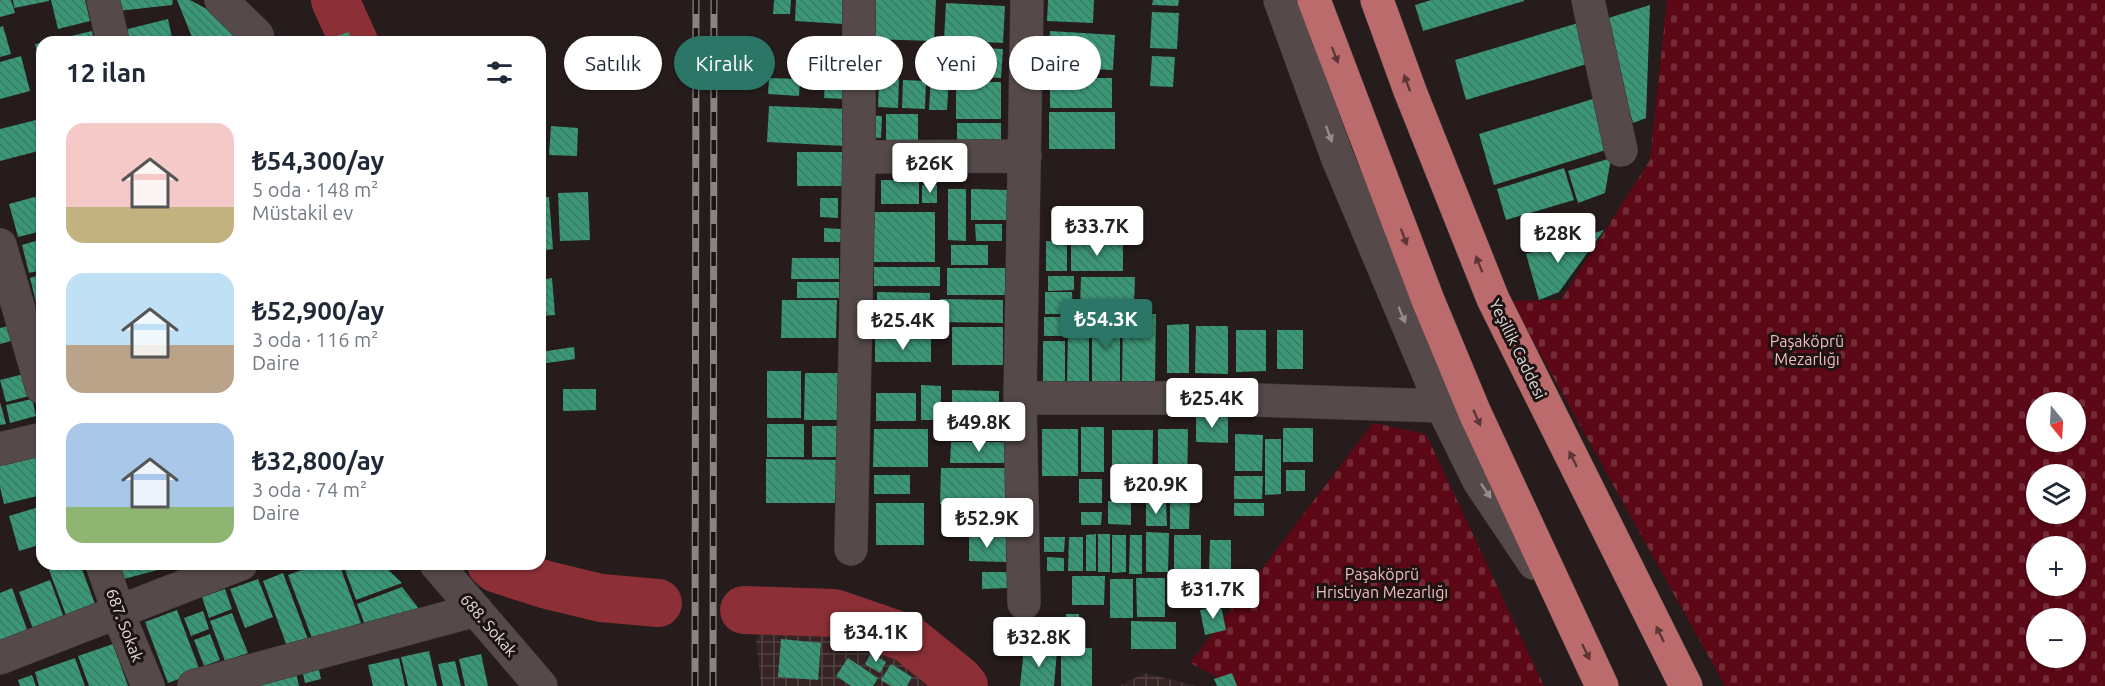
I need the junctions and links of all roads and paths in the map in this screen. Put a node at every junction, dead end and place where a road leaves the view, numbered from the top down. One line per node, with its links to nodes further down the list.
1 (103, 0): 9 (street)
2 (221, 0): 10 (street)
3 (859, 0): 13 (street)
4 (1027, 0): 12 (street)
5 (1280, 0): 18 (street, one-way to 18)
6 (1314, 0): 28 (highway, one-way to 28)
7 (1377, 0): 34 (highway, Yeşillik Caddesi, one-way to 7)
8 (1588, 0): 11 (street)
9 (112, 36)
10 (257, 36)
11 (1621, 150)
12 (1025, 156): 13 (street); 17 (street)
13 (858, 157): 21 (street)
14 (0, 245): 15 (street)
15 (9, 311): 16 (street)
16 (36, 366)
17 (1020, 398): 18 (street); 25 (street)
18 (1442, 406): 28 (street, one-way to 28)
19 (36, 440): 20 (street)
20 (0, 449)
21 (851, 549)
22 (104, 570): 27 (street, 687. Sokak)
23 (225, 570): 27 (street)
24 (441, 570): 26 (street, 688. Sokak)
25 (1024, 603)
26 (476, 610): 31 (street); 32 (street, 688. Sokak)
27 (119, 611): 29 (street); 30 (street, 687. Sokak)
28 (1567, 612): 33 (highway, one-way to 33)
29 (0, 658)
30 (148, 686)
31 (194, 686)
32 (541, 686)
33 (1602, 686)
34 (1686, 686)

